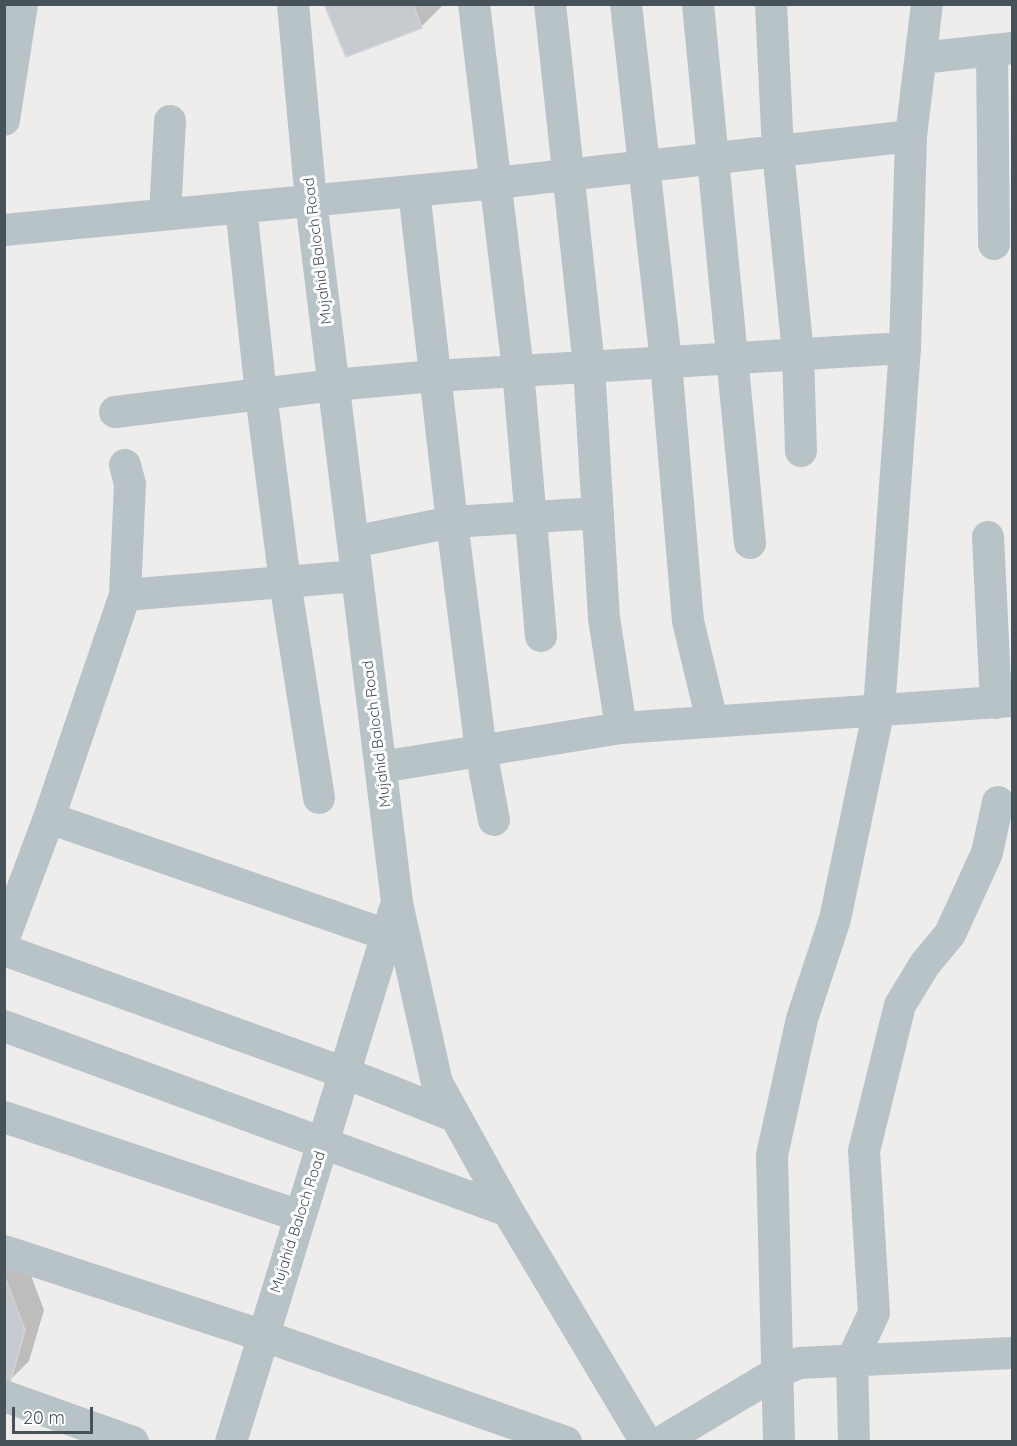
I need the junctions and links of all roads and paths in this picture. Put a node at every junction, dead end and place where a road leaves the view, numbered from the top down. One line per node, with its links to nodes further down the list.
1 (22, 4): 11 (street)
2 (293, 4): 20 (street, Mujahid Baloch Road)
3 (474, 4): 18 (street)
4 (550, 4): 17 (street)
5 (626, 4): 16 (street)
6 (698, 4): 15 (street)
7 (771, 4): 14 (street)
8 (927, 4): 10 (street)
9 (1002, 49): 10 (street); 24 (street)
10 (921, 58): 13 (street)
11 (4, 120)
12 (170, 121): 22 (street)
13 (911, 136): 14 (street); 25 (street)
14 (778, 151): 15 (street); 26 (street)
15 (713, 158): 16 (street); 27 (street)
16 (643, 166): 17 (street); 28 (street)
17 (570, 174): 18 (street); 29 (street)
18 (496, 183): 19 (street); 30 (street)
19 (414, 191): 20 (street); 31 (street)
20 (311, 201): 21 (street); 32 (street, Mujahid Baloch Road)
21 (242, 207): 22 (street); 33 (street)
22 (165, 214): 23 (street)
23 (4, 230)
24 (994, 244)
25 (905, 348): 26 (street); 48 (street)
26 (798, 354): 27 (street); 35 (street)
27 (732, 358): 28 (street); 42 (street)
28 (666, 362): 29 (street); 49 (street)
29 (589, 366): 30 (street); 37 (street)
30 (518, 370): 31 (street); 38 (street)
31 (434, 376): 32 (street); 39 (street)
32 (334, 385): 33 (street); 41 (street, Mujahid Baloch Road)
33 (261, 394): 34 (street); 44 (street)
34 (115, 412)
35 (801, 451)
36 (125, 465): 45 (street)
37 (598, 513): 38 (street); 50 (street)
38 (531, 517): 39 (street); 46 (street)
39 (452, 522): 41 (street); 51 (street)
40 (988, 537): 47 (street)
41 (353, 542): 43 (street, Mujahid Baloch Road)
42 (750, 543)
43 (357, 576): 44 (street); 52 (street, Mujahid Baloch Road)
44 (285, 582): 45 (street); 53 (street)
45 (125, 595): 55 (street)
46 (542, 636)
47 (1004, 702): 48 (street)
48 (879, 709): 49 (street); 72 (street)
49 (712, 721): 50 (street)
50 (621, 728): 51 (street)
51 (481, 751): 52 (street); 56 (street)
52 (381, 767): 57 (street, Mujahid Baloch Road)
53 (319, 798)
54 (999, 801): 71 (street)
55 (50, 818): 58 (street); 59 (street)
56 (494, 820)
57 (397, 902): 58 (street, Mujahid Baloch Road); 64 (street)
58 (387, 935): 62 (street, Mujahid Baloch Road)
59 (4, 938)
60 (4, 950): 62 (street)
61 (4, 1026): 65 (street)
62 (345, 1073): 64 (street); 65 (street, Mujahid Baloch Road)
63 (4, 1116): 67 (street)
64 (456, 1117): 66 (street)
65 (323, 1143): 66 (street); 67 (street, Mujahid Baloch Road)
66 (508, 1211): 77 (street)
67 (300, 1216): 69 (street, Mujahid Baloch Road)
68 (4, 1251): 69 (street)
69 (262, 1335): 75 (street, Mujahid Baloch Road); 76 (street)
70 (1012, 1353): 71 (street)
71 (852, 1360): 72 (street); 80 (street)
72 (778, 1372): 78 (street); 79 (street)
73 (4, 1396): 74 (street)
74 (133, 1442)
75 (231, 1442)
76 (566, 1442)
77 (646, 1442)
78 (661, 1442)
79 (779, 1442)
80 (854, 1442)

